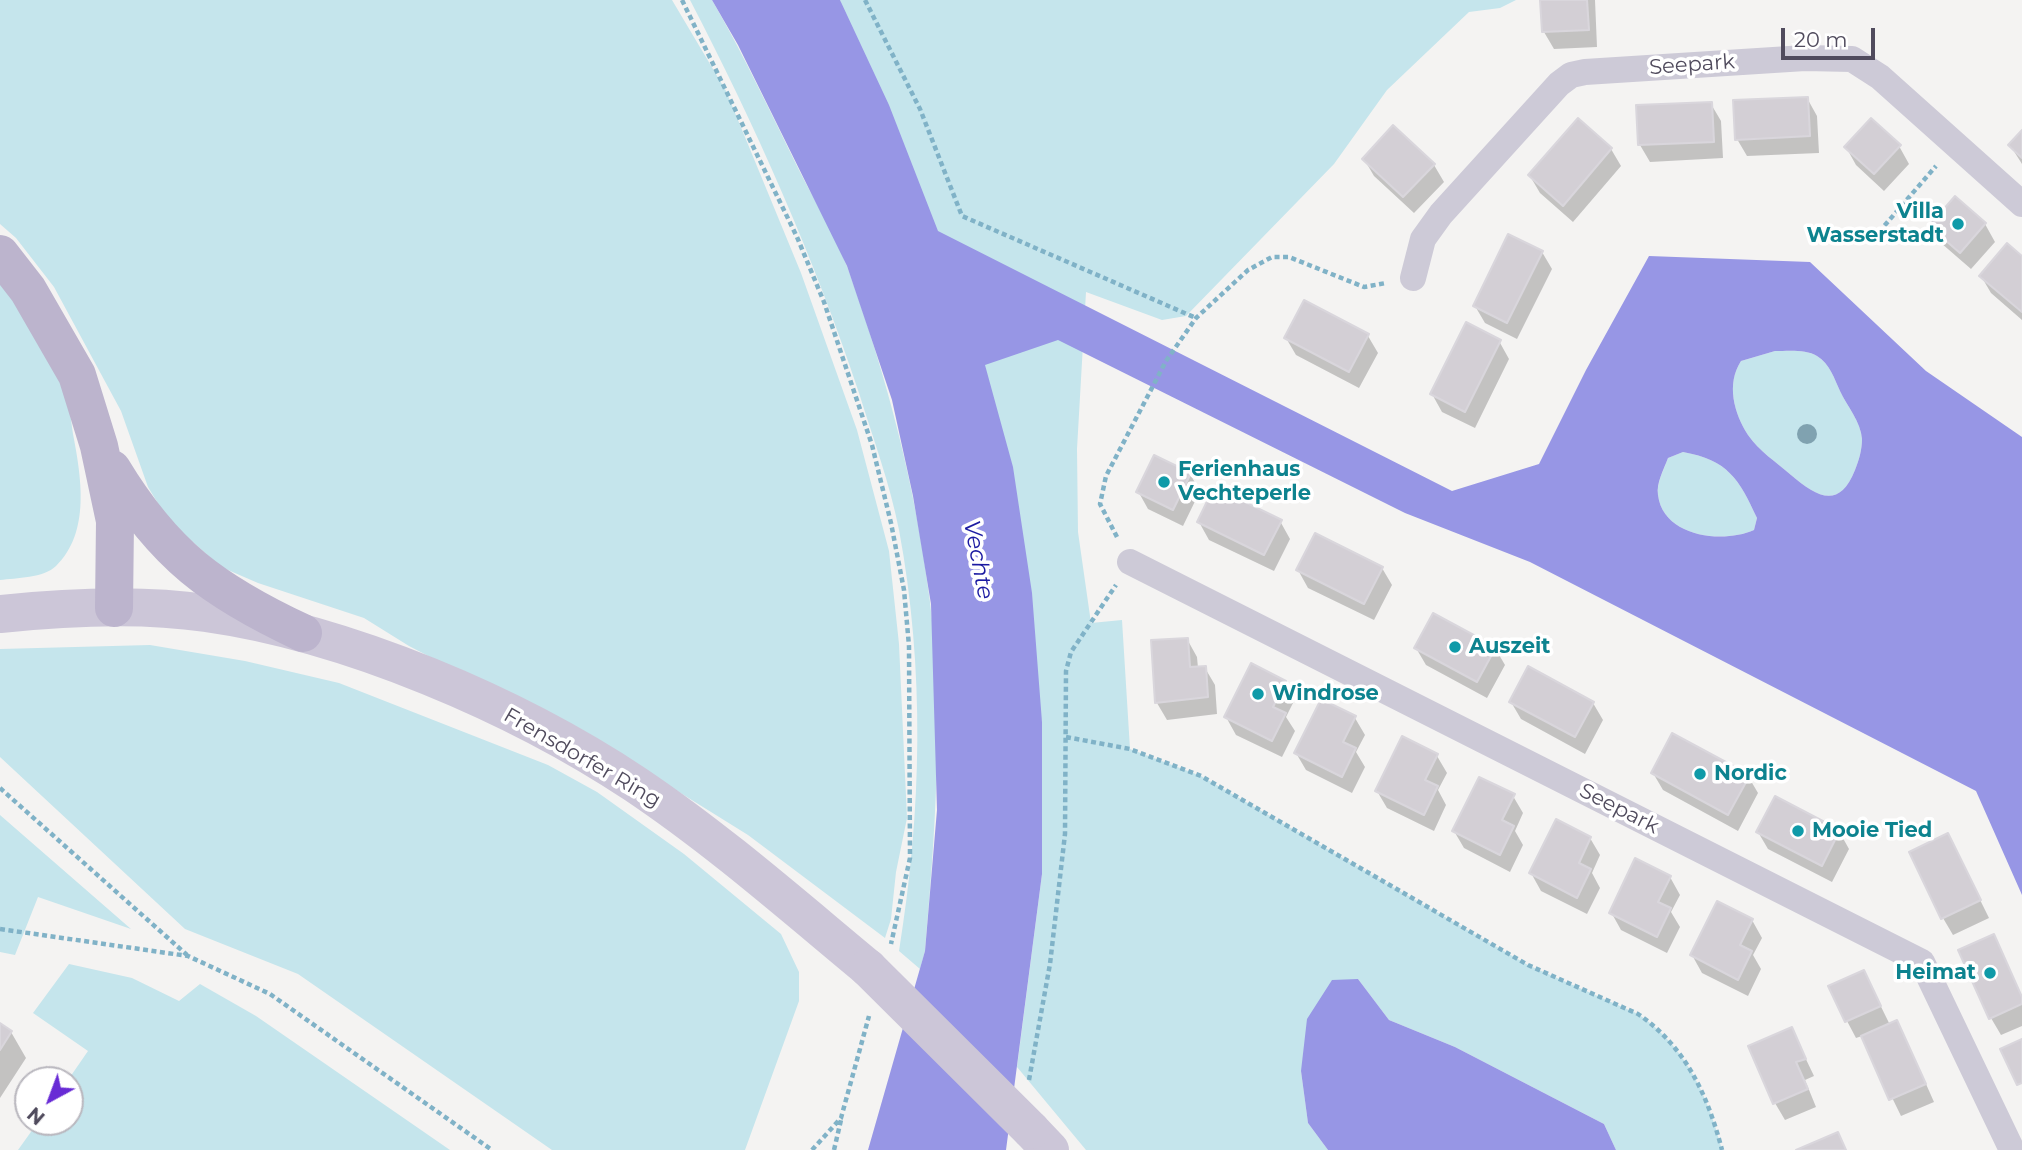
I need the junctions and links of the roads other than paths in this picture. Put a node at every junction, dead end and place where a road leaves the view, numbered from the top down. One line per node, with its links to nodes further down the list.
1 (2022, 204): 3 (street, Seepark)
2 (0, 254): 4 (main road)
3 (1413, 278)
4 (99, 446): 6 (main road); 8 (main road)
5 (1130, 562): 10 (street, Seepark)
6 (114, 608): 7 (street, Frensdorfer Ring); 8 (street, Frensdorfer Ring)
7 (0, 614)
8 (303, 633): 9 (street, Frensdorfer Ring, bridge)
9 (1040, 1140)
10 (2012, 1150)

